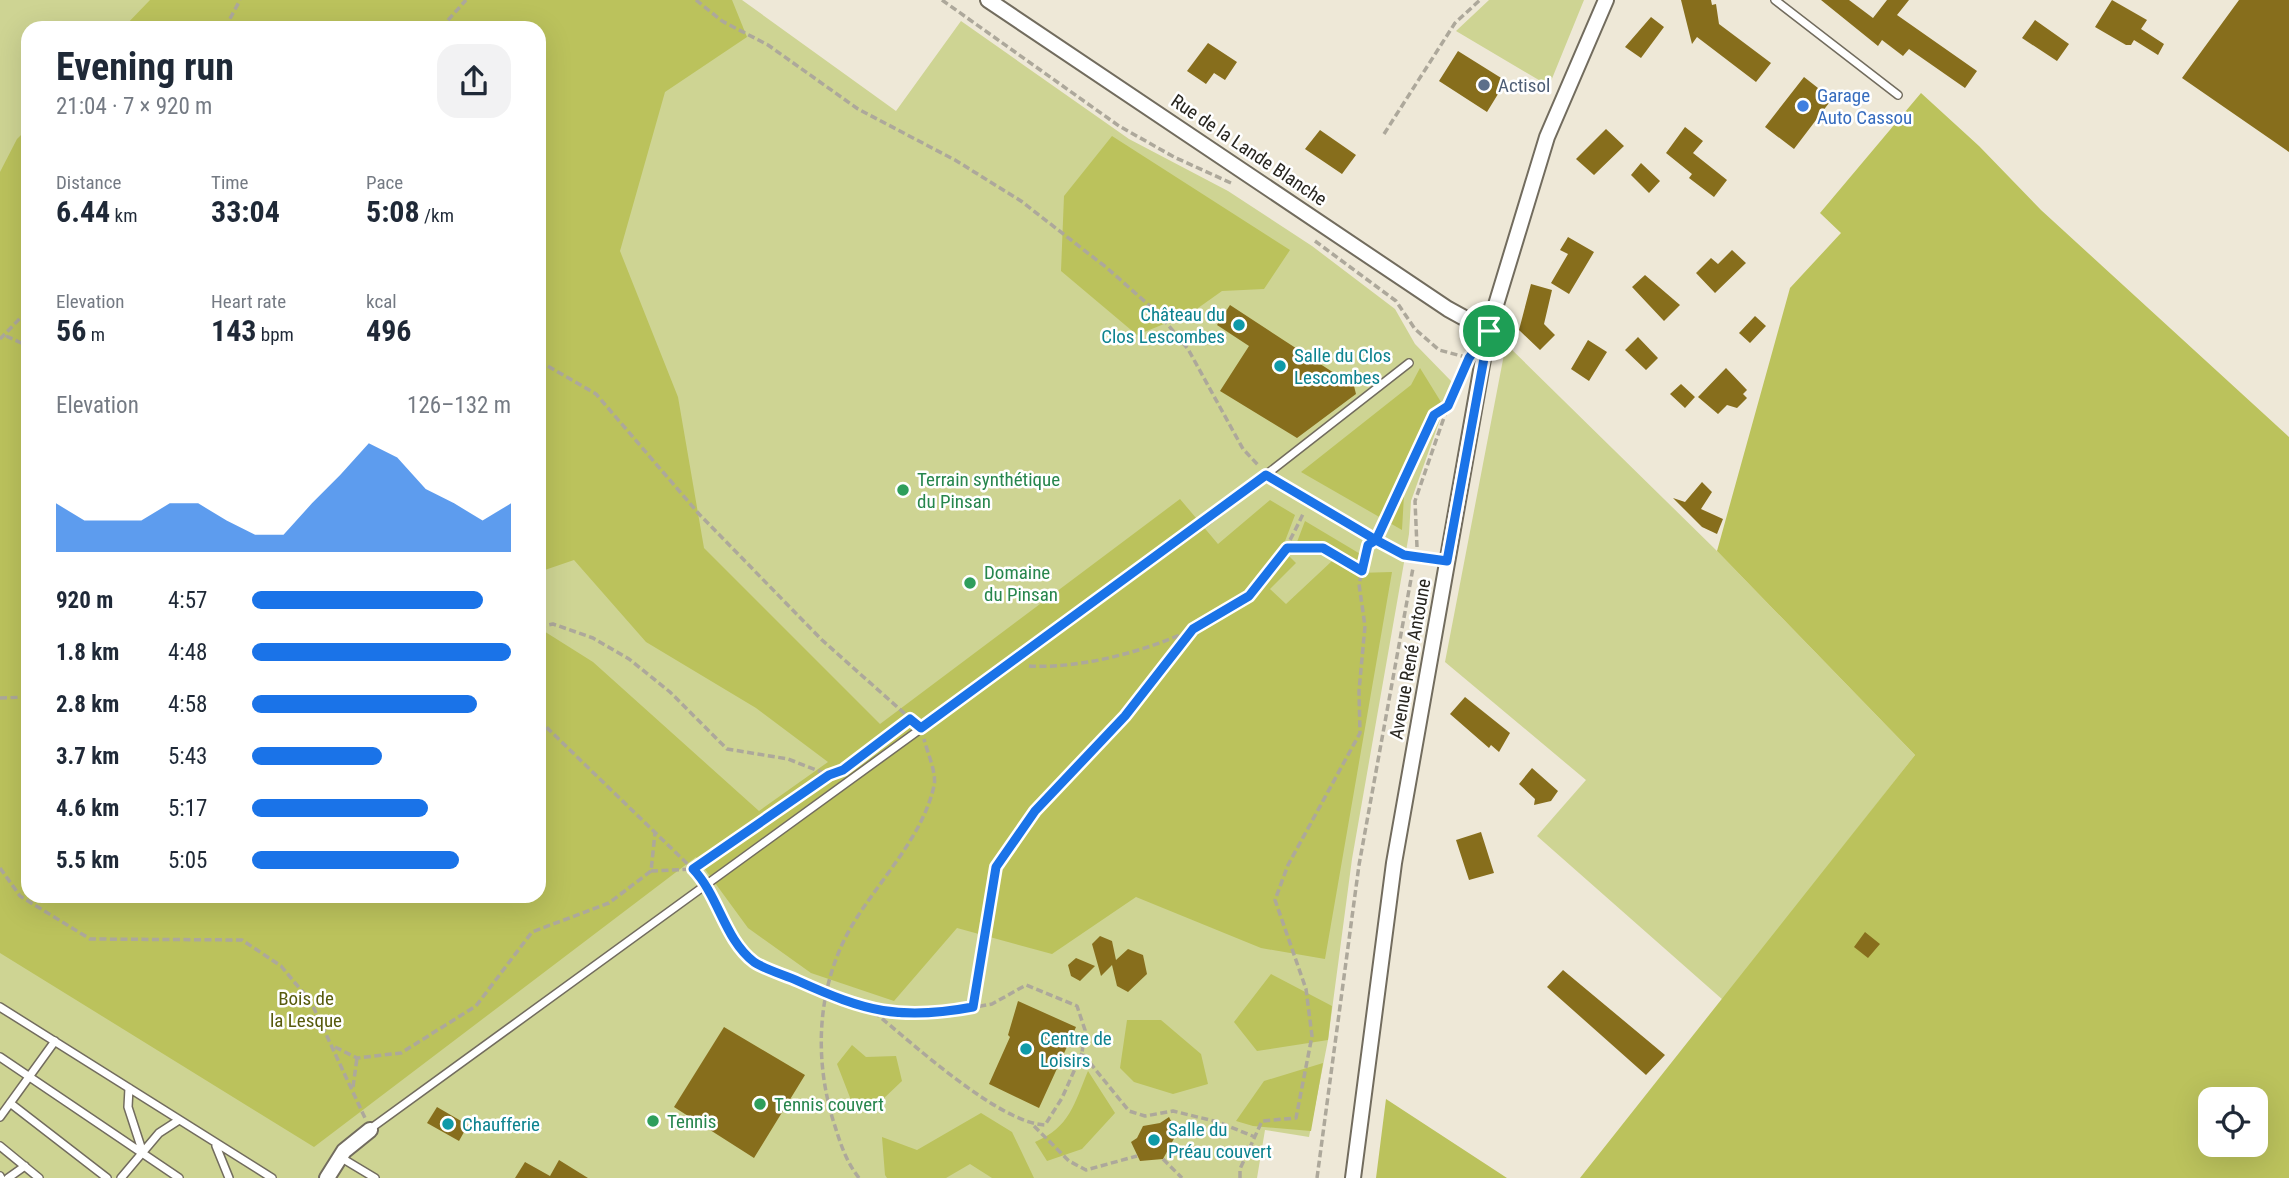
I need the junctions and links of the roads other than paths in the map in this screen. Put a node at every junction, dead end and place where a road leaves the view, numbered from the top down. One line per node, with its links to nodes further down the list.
1 (988, 0): 5 (street, Rue de la Lande Blanche)
2 (1606, 0): 5 (street, Avenue René Antoune)
3 (1775, 0): 4 (lane)
4 (1898, 95)
5 (1489, 331): 8 (street, Avenue René Antoune)
6 (1409, 363): 7 (lane)
7 (1266, 475): 8 (lane); 17 (lane)
8 (1447, 561): 32 (street, Avenue René Antoune)
9 (0, 1007): 10 (lane)
10 (55, 1041): 12 (lane); 13 (lane)
11 (0, 1057): 12 (lane)
12 (29, 1077): 14 (lane); 20 (lane)
13 (129, 1088): 16 (lane); 20 (lane)
14 (10, 1103): 15 (lane); 26 (lane)
15 (0, 1117)
16 (179, 1120): 18 (lane); 20 (lane)
17 (370, 1130): 21 (street)
18 (214, 1142): 28 (lane); 29 (lane)
19 (0, 1146): 22 (lane)
20 (142, 1151): 23 (lane); 27 (lane)
21 (340, 1157): 30 (street); 31 (lane)
22 (25, 1166): 24 (lane); 25 (lane)
23 (175, 1177)
24 (8, 1178)
25 (39, 1178)
26 (107, 1178)
27 (121, 1178)
28 (229, 1178)
29 (272, 1178)
30 (327, 1178)
31 (375, 1178)
32 (1353, 1178)

